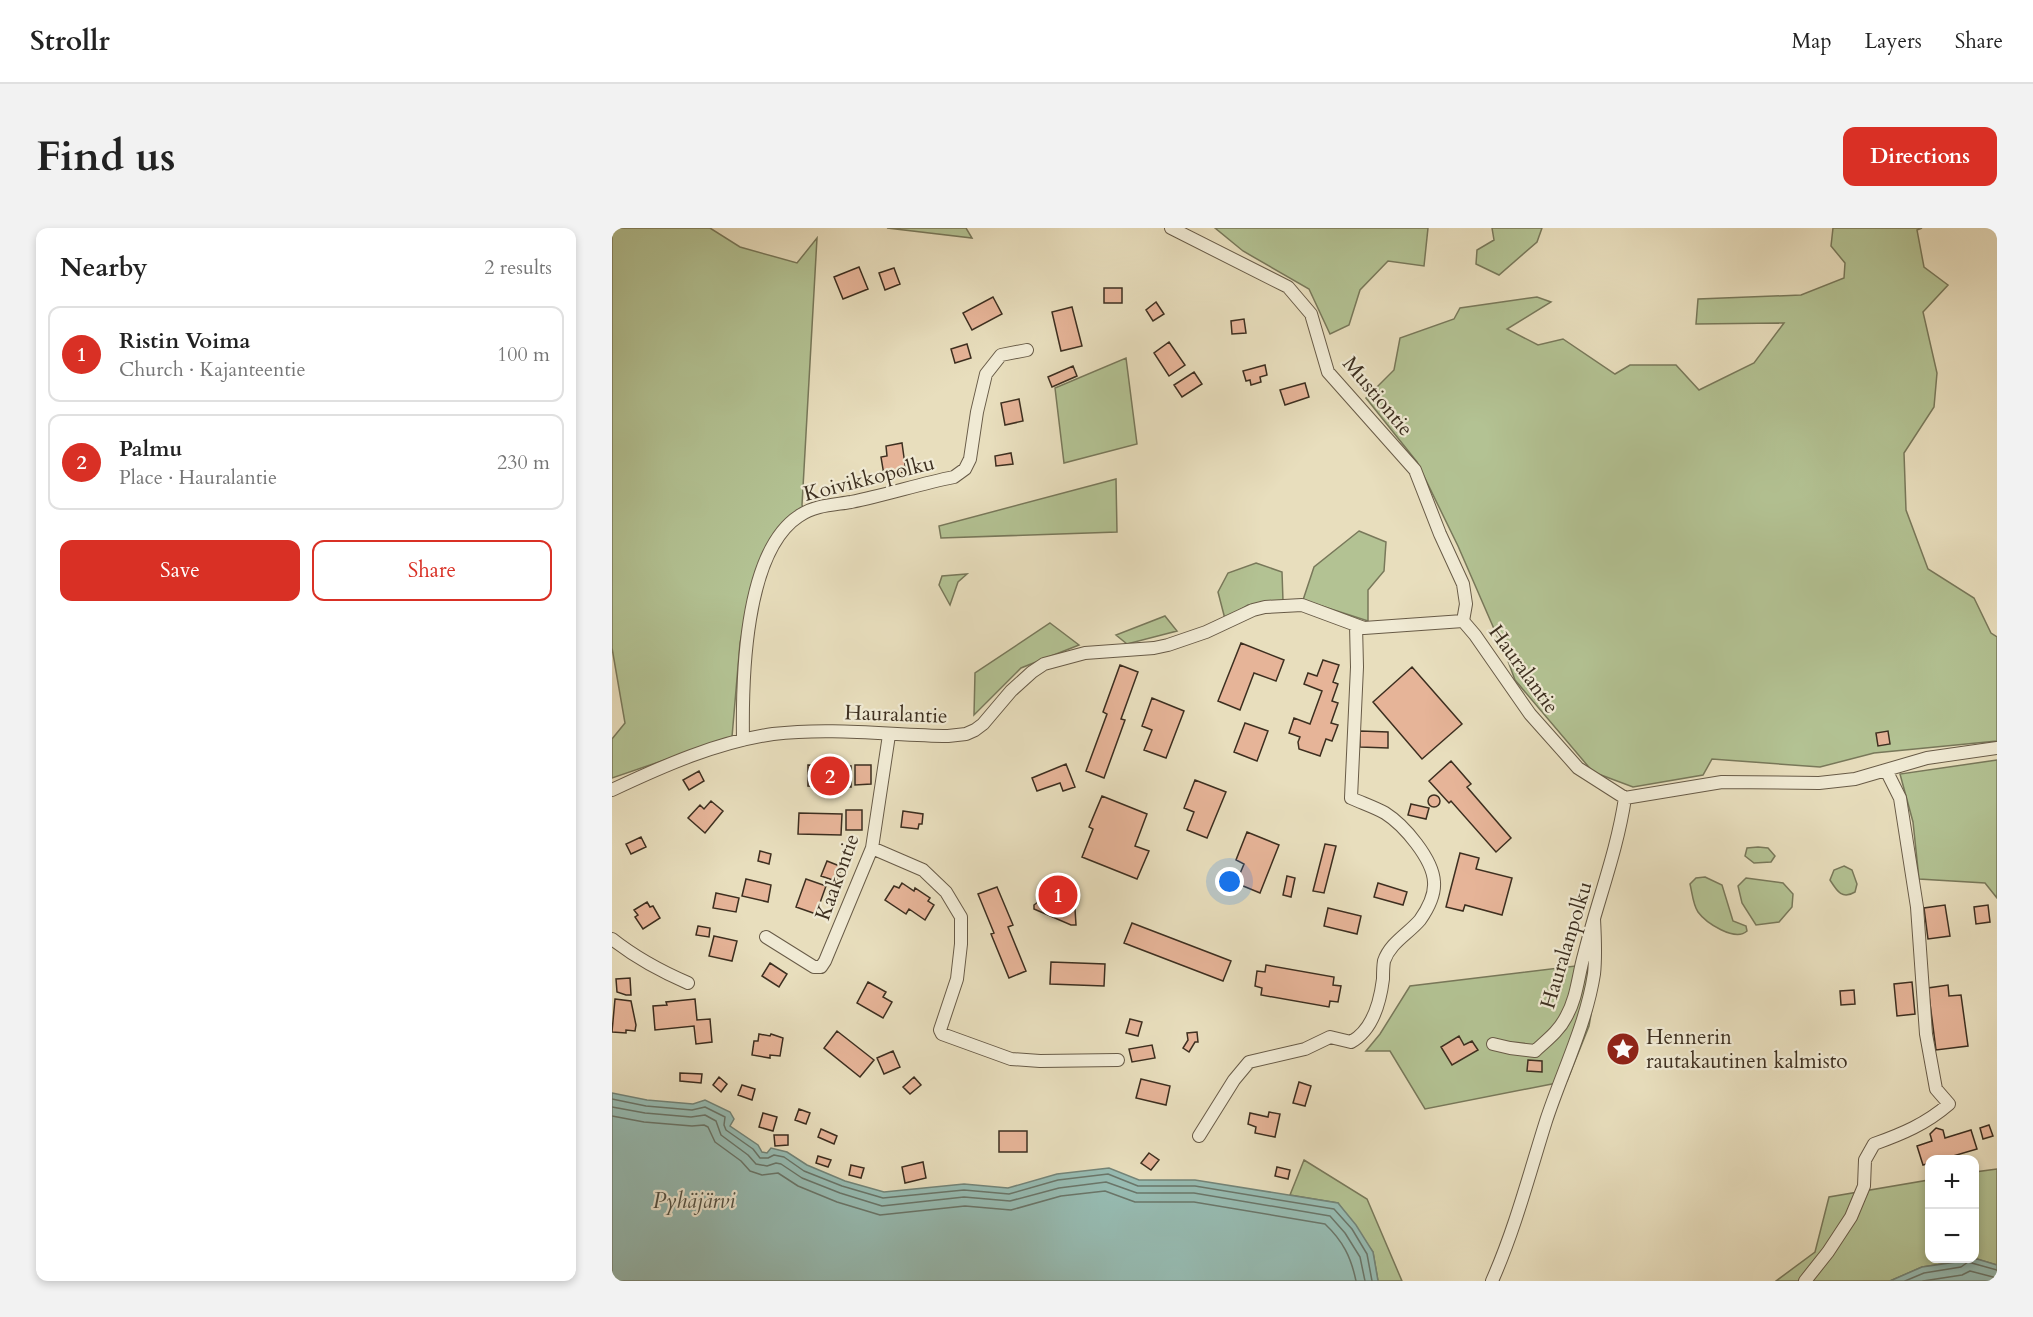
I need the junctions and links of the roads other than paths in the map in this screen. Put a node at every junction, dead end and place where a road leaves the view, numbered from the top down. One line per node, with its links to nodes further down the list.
1 (1171, 228): 3 (street, Mustiontie)
2 (1027, 350): 6 (street, Koivikkopolku)
3 (1463, 621): 4 (street, Hauralantie); 10 (street, Hauralantie)
4 (1356, 625): 5 (street, Hauralantie); 18 (street)
5 (889, 735): 6 (street, Hauralantie); 11 (street, Kaakontie)
6 (743, 740): 9 (street, Hauralantie)
7 (1997, 748): 8 (street)
8 (1887, 770): 10 (street); 20 (street)
9 (612, 790)
10 (1625, 798): 12 (street, Hauralanpolku)
11 (872, 848): 13 (street, Kaakontie); 17 (street)
12 (1594, 919): 16 (street, Hauralanpolku); 19 (street)
13 (766, 937)
14 (612, 939): 15 (street)
15 (688, 983)
16 (1493, 1044)
17 (1118, 1060)
18 (1199, 1136)
19 (1492, 1281)
20 (1805, 1281)

